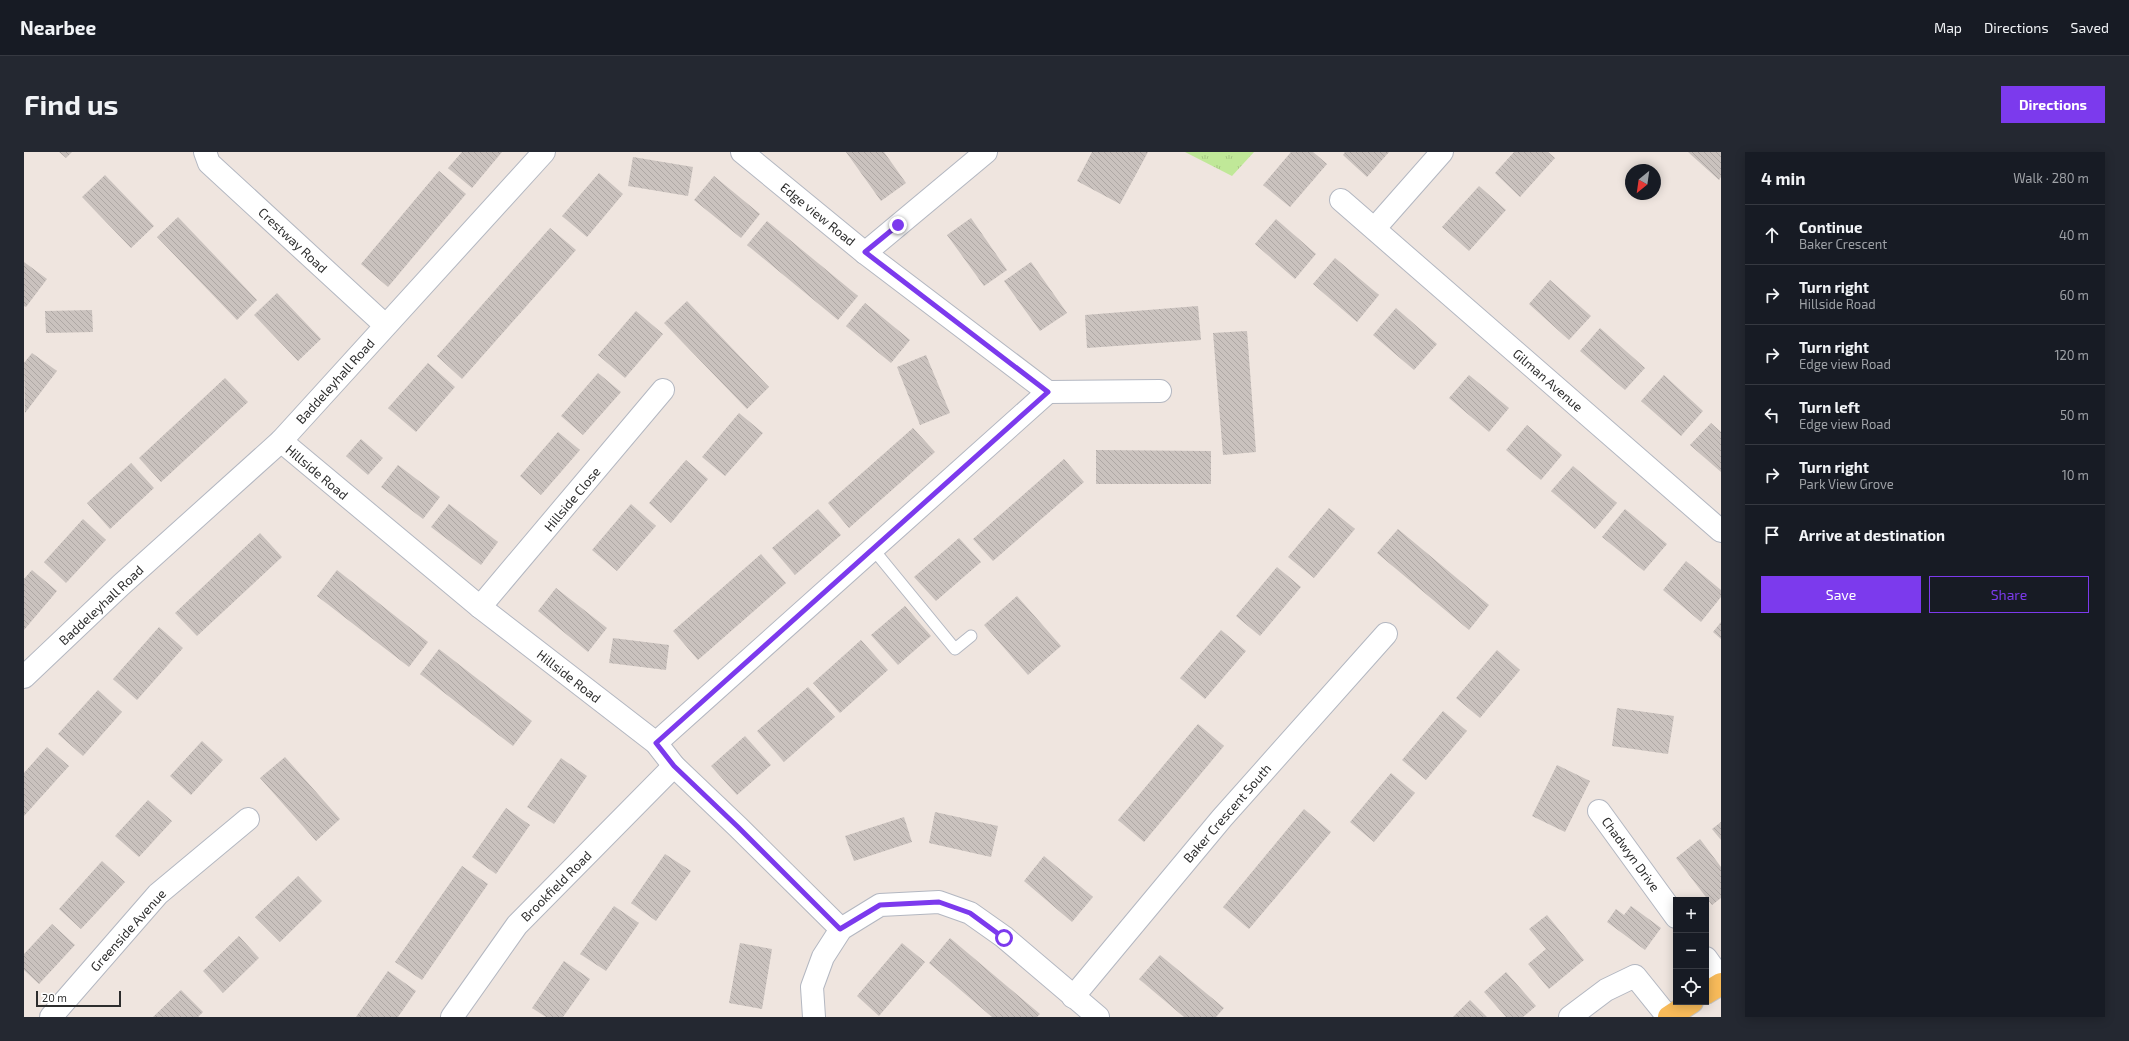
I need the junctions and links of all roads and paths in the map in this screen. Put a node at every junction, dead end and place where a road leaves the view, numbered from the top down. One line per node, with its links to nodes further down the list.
1 (205, 152): 9 (street, Crestway Road)
2 (544, 152): 9 (street, Baddeleyhall Road)
3 (742, 152): 8 (street, Edge view Road)
4 (986, 152): 8 (street)
5 (1442, 152): 7 (street)
6 (1341, 200): 7 (street, Gilman Avenue)
7 (1375, 228): 14 (street, Gilman Avenue)
8 (865, 252): 12 (street, Edge view Road)
9 (385, 325): 13 (street, Baddeleyhall Road)
10 (663, 390): 16 (street, Hillside Close)
11 (1160, 391): 12 (street)
12 (1048, 392): 15 (street)
13 (281, 441): 16 (street, Hillside Road); 19 (street, Baddeleyhall Road)
14 (1721, 531)
15 (873, 549): 18 (lane); 20 (street)
16 (480, 608): 20 (street, Hillside Road)
17 (1386, 634): 30 (street, Baker Crescent South)
18 (971, 636)
19 (24, 677)
20 (656, 743): 21 (street, Hillside Road)
21 (674, 766): 25 (street, Hillside Road); 33 (street, Brookfield Road)
22 (1599, 811): 24 (street, Chadwyn Drive)
23 (248, 819): 32 (street, Greenside Avenue)
24 (1673, 913)
25 (840, 929): 30 (street); 34 (street)
26 (1709, 962): 27 (street)
27 (1721, 979)
28 (1721, 984): 29 (main road)
29 (1709, 991)
30 (1073, 996): 35 (street)
31 (1687, 1005): 37 (main road)
32 (51, 1017)
33 (452, 1017)
34 (814, 1017)
35 (1098, 1017)
36 (1570, 1017): 37 (street)
37 (1668, 1017)

